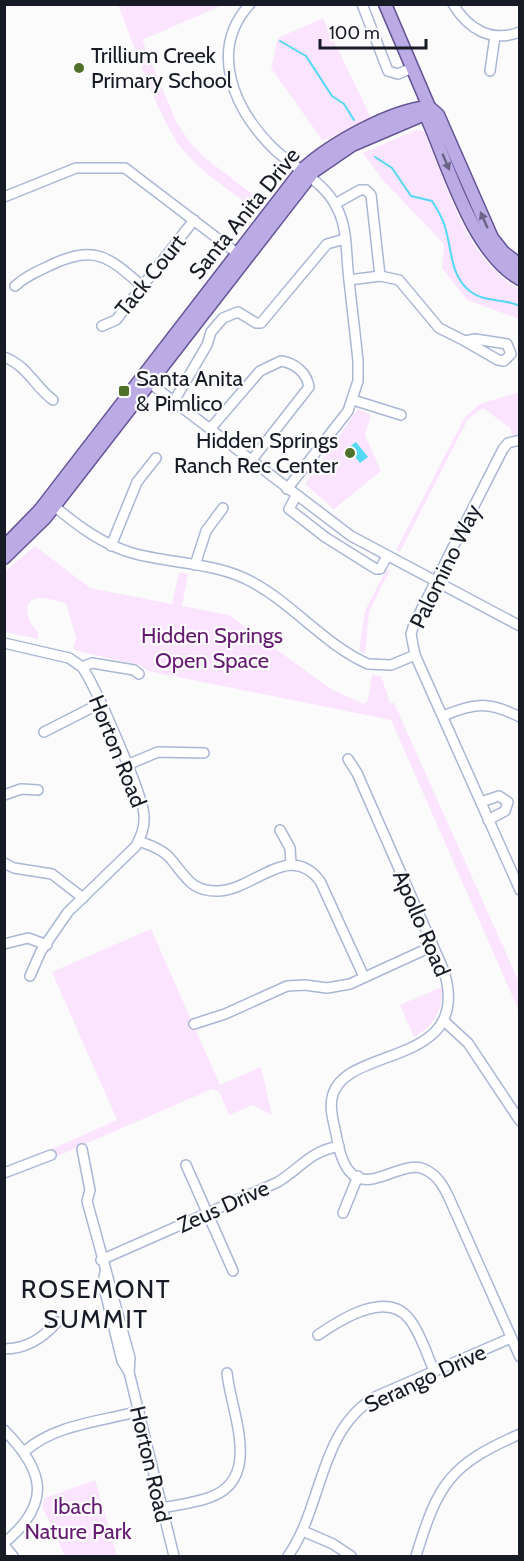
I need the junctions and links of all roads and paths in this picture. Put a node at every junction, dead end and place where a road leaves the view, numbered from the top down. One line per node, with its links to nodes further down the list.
1 (250, 4): 10 (street)
2 (362, 4): 7 (street)
3 (385, 4): 7 (main road)
4 (453, 4): 6 (street)
5 (519, 32): 6 (street)
6 (495, 36): 8 (street)
7 (412, 68): 9 (main road)
8 (490, 71)
9 (429, 107): 10 (main road, Santa Anita Drive); 16 (main road, one-way to 9); 18 (main road, one-way to 18)
10 (305, 173): 12 (street); 15 (main road, Santa Anita Drive)
11 (4, 197): 13 (street)
12 (335, 204): 14 (street); 17 (street)
13 (194, 220): 15 (street); 21 (street, Tack Court)
14 (345, 239): 19 (street); 28 (street)
15 (240, 256): 25 (main road, Santa Anita Drive)
16 (519, 265)
17 (380, 276): 19 (street); 23 (street)
18 (519, 279)
19 (349, 280): 27 (street)
20 (15, 286): 21 (street)
21 (142, 286): 22 (street, Tack Court)
22 (102, 326)
23 (465, 341)
24 (4, 357): 26 (street)
25 (146, 380): 28 (street); 36 (main road, Santa Anita Drive); 39 (main road, Santa Anita Drive)
26 (53, 400)
27 (353, 400): 29 (street); 34 (street)
28 (174, 401): 30 (street)
29 (401, 415)
30 (210, 429): 33 (street); 33 (street)
31 (519, 440): 43 (street, Palomino Way)
32 (156, 458): 38 (street)
33 (251, 461): 34 (street)
34 (287, 489): 35 (street)
35 (296, 496): 40 (street); 40 (street)
36 (54, 506): 38 (street); 41 (main road, Santa Anita Drive)
37 (223, 508): 42 (street)
38 (111, 546): 42 (street)
39 (4, 547)
40 (387, 556): 43 (street)
41 (4, 558)
42 (195, 565): 46 (street)
43 (434, 582): 44 (street); 46 (street, Palomino Way)
44 (519, 626)
45 (4, 644): 47 (street, Horton Road)
46 (415, 655): 50 (street, Palomino Way)
47 (82, 667): 48 (street, Horton Road); 49 (street, Horton Road)
48 (139, 674)
49 (99, 704): 52 (street); 55 (street, Horton Road)
50 (443, 716): 51 (street); 58 (street, Palomino Way)
51 (519, 717)
52 (44, 732)
53 (204, 753): 55 (street)
54 (348, 759): 68 (street, Apollo Road)
55 (127, 765): 61 (street, Horton Road)
56 (38, 790): 57 (street)
57 (4, 795)
58 (481, 802): 59 (street, Palomino Way); 59 (street)
59 (488, 820): 64 (street, Palomino Way)
60 (280, 830): 63 (street)
61 (139, 841): 63 (street); 65 (street, Horton Road)
62 (4, 863): 65 (street)
63 (291, 864): 70 (street)
64 (519, 890)
65 (83, 898): 67 (street, Horton Road)
66 (4, 945): 67 (street)
67 (47, 945): 69 (street, Horton Road)
68 (433, 946): 70 (street); 71 (street, Apollo Road)
69 (30, 976)
70 (364, 977): 72 (street)
71 (444, 1021): 73 (street); 74 (street)
72 (194, 1024)
73 (519, 1121)
74 (339, 1146): 79 (street); 81 (street, Zeus Drive)
75 (82, 1149): 82 (street, Horton Road)
76 (51, 1155): 78 (street)
77 (186, 1165): 81 (street)
78 (4, 1173)
79 (358, 1176): 80 (street); 86 (street)
80 (343, 1213)
81 (207, 1214): 82 (street, Zeus Drive); 83 (street)
82 (101, 1260): 91 (street, Horton Road)
83 (232, 1271)
84 (57, 1322): 87 (street)
85 (318, 1335): 89 (street)
86 (511, 1338): 88 (street); 89 (street, Serango Drive)
87 (4, 1349)
88 (519, 1357)
89 (434, 1371): 96 (street, Serango Drive)
90 (227, 1373): 95 (street)
91 (139, 1411): 94 (street); 95 (street, Horton Road)
92 (4, 1430): 94 (street)
93 (519, 1434): 102 (street)
94 (25, 1451): 97 (street)
95 (162, 1508): 99 (street, Horton Road)
96 (303, 1531): 100 (street, Serango Drive); 101 (street)
97 (4, 1544): 98 (street)
98 (13, 1557)
99 (174, 1557)
100 (288, 1557)
101 (351, 1557)
102 (416, 1557)

